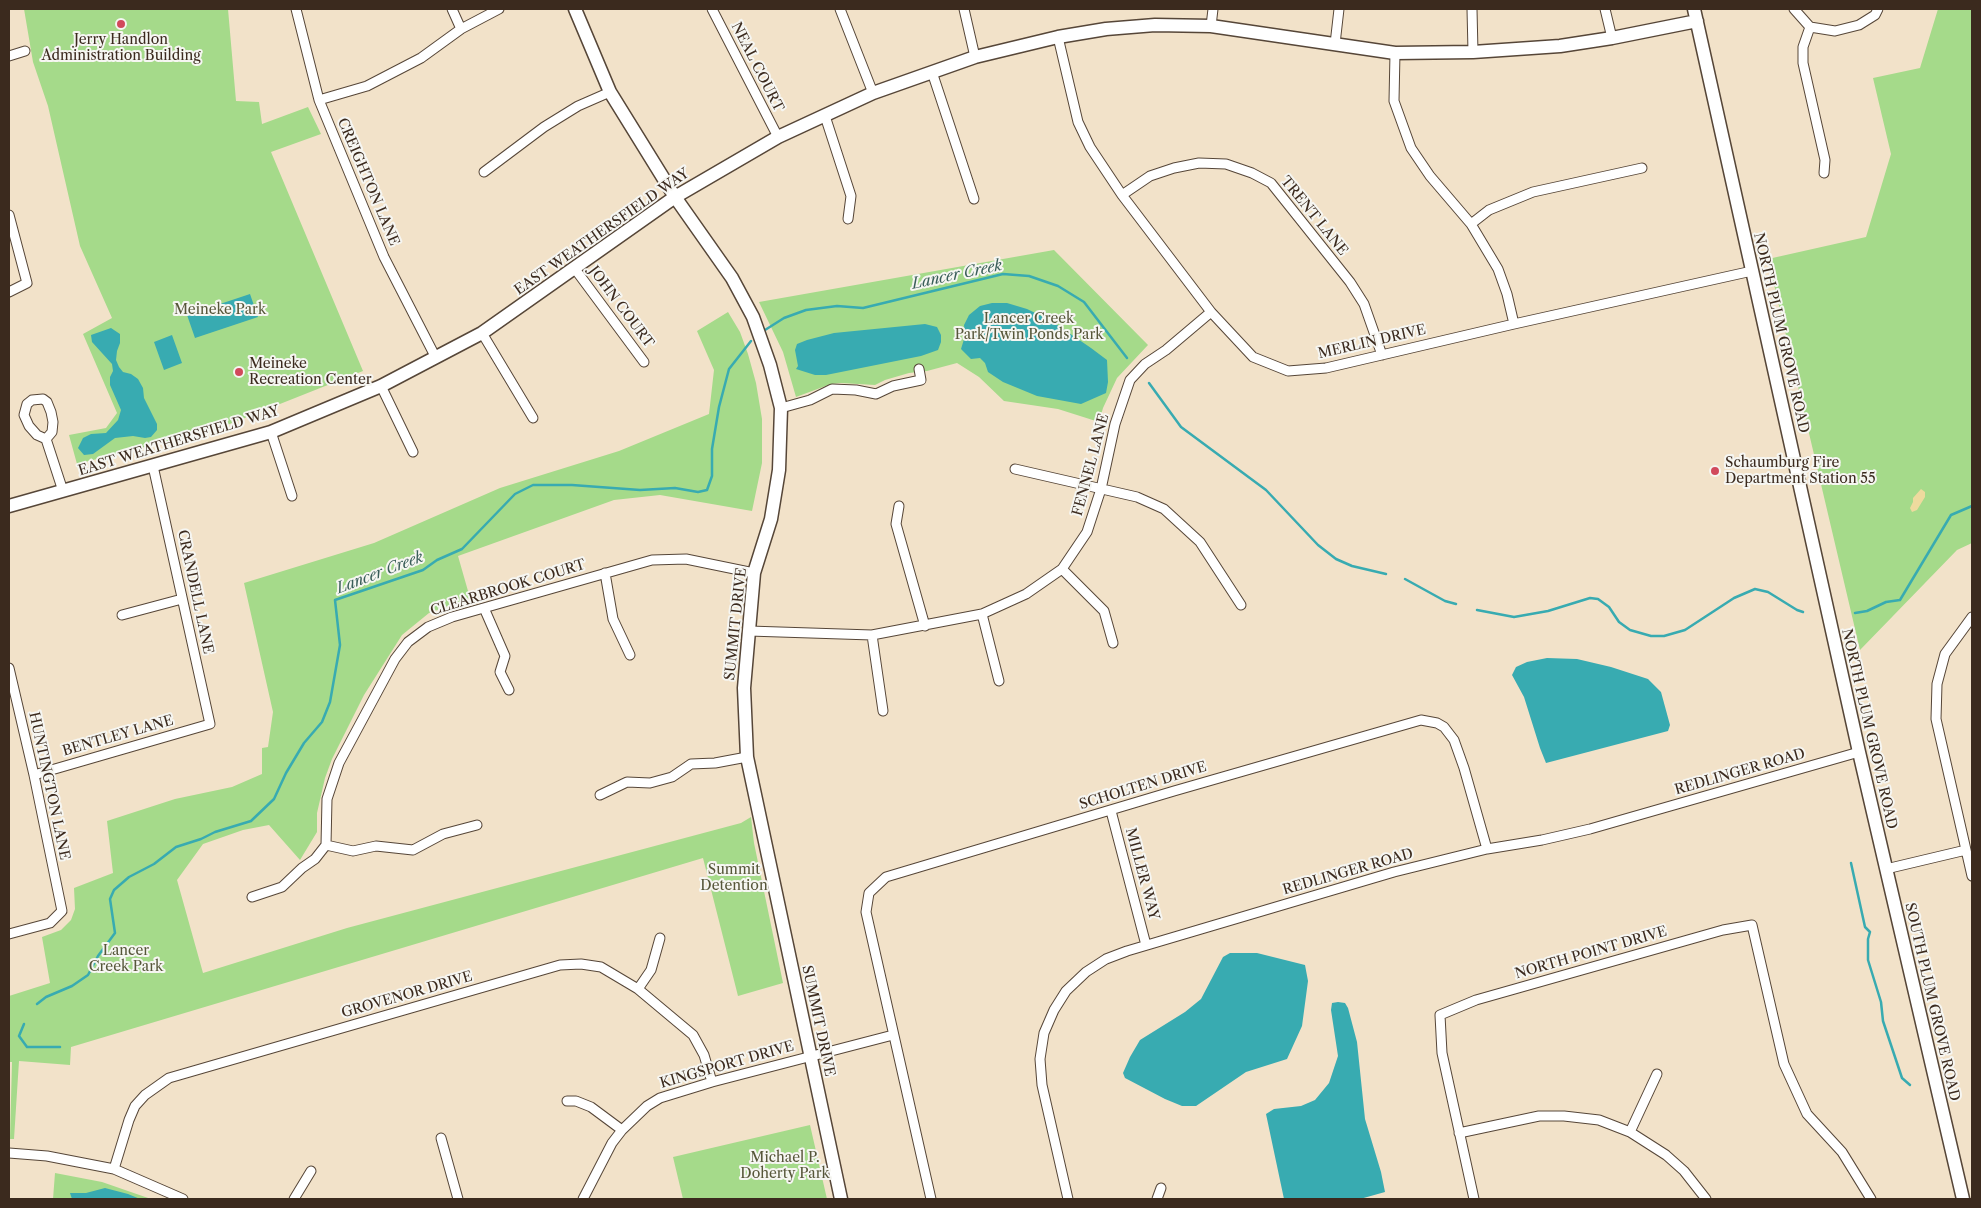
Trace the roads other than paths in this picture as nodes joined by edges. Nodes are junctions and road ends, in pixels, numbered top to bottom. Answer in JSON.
{"nodes":[{"id":1,"x":296,"y":9,"type":"edge"},
{"id":2,"x":452,"y":9,"type":"edge"},
{"id":3,"x":499,"y":9,"type":"edge"},
{"id":4,"x":575,"y":9,"type":"edge"},
{"id":5,"x":712,"y":9,"type":"edge"},
{"id":6,"x":840,"y":9,"type":"edge"},
{"id":7,"x":964,"y":9,"type":"edge"},
{"id":8,"x":1213,"y":9,"type":"edge"},
{"id":9,"x":1340,"y":9,"type":"edge"},
{"id":10,"x":1472,"y":9,"type":"edge"},
{"id":11,"x":1605,"y":9,"type":"edge"},
{"id":12,"x":1794,"y":9,"type":"edge"},
{"id":13,"x":1878,"y":9,"type":"edge"},
{"id":14,"x":1695,"y":15,"type":"edge"},
{"id":15,"x":1212,"y":26,"type":"junction"},
{"id":16,"x":1810,"y":27,"type":"junction"},
{"id":17,"x":461,"y":29,"type":"junction"},
{"id":18,"x":1058,"y":37,"type":"junction"},
{"id":19,"x":1612,"y":38,"type":"junction"},
{"id":20,"x":1335,"y":44,"type":"junction"},
{"id":21,"x":25,"y":52,"type":"dead end"},
{"id":22,"x":1473,"y":52,"type":"junction"},
{"id":23,"x":1395,"y":54,"type":"junction"},
{"id":24,"x":9,"y":56,"type":"edge"},
{"id":25,"x":975,"y":58,"type":"junction"},
{"id":26,"x":932,"y":72,"type":"junction"},
{"id":27,"x":610,"y":92,"type":"junction"},
{"id":28,"x":873,"y":93,"type":"junction"},
{"id":29,"x":319,"y":100,"type":"junction"},
{"id":30,"x":825,"y":116,"type":"junction"},
{"id":31,"x":778,"y":137,"type":"junction"},
{"id":32,"x":1642,"y":168,"type":"dead end"},
{"id":33,"x":484,"y":172,"type":"dead end"},
{"id":34,"x":1824,"y":173,"type":"dead end"},
{"id":35,"x":1122,"y":196,"type":"junction"},
{"id":36,"x":675,"y":197,"type":"junction"},
{"id":37,"x":974,"y":199,"type":"dead end"},
{"id":38,"x":9,"y":215,"type":"edge"},
{"id":39,"x":848,"y":219,"type":"dead end"},
{"id":40,"x":1471,"y":224,"type":"junction"},
{"id":41,"x":575,"y":269,"type":"junction"},
{"id":42,"x":1752,"y":271,"type":"junction"},
{"id":43,"x":9,"y":292,"type":"edge"},
{"id":44,"x":1211,"y":312,"type":"junction"},
{"id":45,"x":1514,"y":324,"type":"junction"},
{"id":46,"x":482,"y":333,"type":"junction"},
{"id":47,"x":1382,"y":355,"type":"junction"},
{"id":48,"x":436,"y":358,"type":"junction"},
{"id":49,"x":644,"y":362,"type":"dead end"},
{"id":50,"x":919,"y":369,"type":"dead end"},
{"id":51,"x":381,"y":386,"type":"junction"},
{"id":52,"x":781,"y":408,"type":"junction"},
{"id":53,"x":534,"y":418,"type":"dead end"},
{"id":54,"x":271,"y":432,"type":"junction"},
{"id":55,"x":46,"y":439,"type":"dead end"},
{"id":56,"x":413,"y":452,"type":"dead end"},
{"id":57,"x":154,"y":466,"type":"junction"},
{"id":58,"x":1016,"y":469,"type":"dead end"},
{"id":59,"x":1101,"y":489,"type":"junction"},
{"id":60,"x":63,"y":491,"type":"junction"},
{"id":61,"x":292,"y":496,"type":"dead end"},
{"id":62,"x":9,"y":506,"type":"edge"},
{"id":63,"x":899,"y":506,"type":"dead end"},
{"id":64,"x":1062,"y":569,"type":"junction"},
{"id":65,"x":605,"y":573,"type":"junction"},
{"id":66,"x":754,"y":573,"type":"junction"},
{"id":67,"x":182,"y":599,"type":"junction"},
{"id":68,"x":1241,"y":605,"type":"dead end"},
{"id":69,"x":484,"y":608,"type":"junction"},
{"id":70,"x":982,"y":614,"type":"junction"},
{"id":71,"x":122,"y":615,"type":"dead end"},
{"id":72,"x":1972,"y":617,"type":"edge"},
{"id":73,"x":925,"y":626,"type":"junction"},
{"id":74,"x":749,"y":631,"type":"junction"},
{"id":75,"x":872,"y":635,"type":"junction"},
{"id":76,"x":1113,"y":643,"type":"dead end"},
{"id":77,"x":630,"y":655,"type":"dead end"},
{"id":78,"x":9,"y":668,"type":"edge"},
{"id":79,"x":999,"y":681,"type":"dead end"},
{"id":80,"x":509,"y":690,"type":"dead end"},
{"id":81,"x":883,"y":711,"type":"dead end"},
{"id":82,"x":210,"y":724,"type":"joint"},
{"id":83,"x":1859,"y":752,"type":"junction"},
{"id":84,"x":747,"y":757,"type":"junction"},
{"id":85,"x":34,"y":775,"type":"junction"},
{"id":86,"x":600,"y":795,"type":"dead end"},
{"id":87,"x":1111,"y":811,"type":"junction"},
{"id":88,"x":477,"y":825,"type":"dead end"},
{"id":89,"x":326,"y":845,"type":"junction"},
{"id":90,"x":1487,"y":849,"type":"junction"},
{"id":91,"x":1966,"y":850,"type":"junction"},
{"id":92,"x":1886,"y":869,"type":"junction"},
{"id":93,"x":1972,"y":876,"type":"edge"},
{"id":94,"x":252,"y":897,"type":"dead end"},
{"id":95,"x":9,"y":934,"type":"edge"},
{"id":96,"x":660,"y":938,"type":"dead end"},
{"id":97,"x":1146,"y":945,"type":"junction"},
{"id":98,"x":638,"y":989,"type":"junction"},
{"id":99,"x":893,"y":1035,"type":"junction"},
{"id":100,"x":810,"y":1056,"type":"junction"},
{"id":101,"x":1657,"y":1074,"type":"dead end"},
{"id":102,"x":712,"y":1082,"type":"junction"},
{"id":103,"x":567,"y":1101,"type":"dead end"},
{"id":104,"x":622,"y":1130,"type":"junction"},
{"id":105,"x":1630,"y":1132,"type":"junction"},
{"id":106,"x":1459,"y":1133,"type":"junction"},
{"id":107,"x":441,"y":1138,"type":"dead end"},
{"id":108,"x":9,"y":1153,"type":"edge"},
{"id":109,"x":114,"y":1169,"type":"junction"},
{"id":110,"x":311,"y":1171,"type":"dead end"},
{"id":111,"x":1161,"y":1188,"type":"dead end"},
{"id":112,"x":1868,"y":1198,"type":"edge"},
{"id":113,"x":184,"y":1199,"type":"edge"},
{"id":114,"x":294,"y":1199,"type":"edge"},
{"id":115,"x":458,"y":1199,"type":"edge"},
{"id":116,"x":583,"y":1199,"type":"edge"},
{"id":117,"x":841,"y":1199,"type":"edge"},
{"id":118,"x":931,"y":1199,"type":"edge"},
{"id":119,"x":1068,"y":1199,"type":"edge"},
{"id":120,"x":1157,"y":1199,"type":"edge"},
{"id":121,"x":1474,"y":1199,"type":"edge"},
{"id":122,"x":1706,"y":1199,"type":"edge"},
{"id":123,"x":1963,"y":1199,"type":"edge"}],
"edges":[{"from":1,"to":29,"type":"street","name":"CREIGHTON LANE"},
{"from":2,"to":17,"type":"street"},
{"from":3,"to":17,"type":"street"},
{"from":4,"to":27,"type":"street","name":"SUMMIT DRIVE"},
{"from":5,"to":31,"type":"street","name":"NEAL COURT"},
{"from":6,"to":28,"type":"street"},
{"from":7,"to":25,"type":"street"},
{"from":8,"to":15,"type":"street"},
{"from":9,"to":20,"type":"street"},
{"from":10,"to":22,"type":"street"},
{"from":11,"to":19,"type":"street"},
{"from":12,"to":16,"type":"street"},
{"from":13,"to":16,"type":"street"},
{"from":14,"to":19,"type":"street","name":"EAST WEATHERSFIELD WAY"},
{"from":14,"to":42,"type":"street","name":"NORTH PLUM GROVE ROAD"},
{"from":15,"to":18,"type":"street","name":"EAST WEATHERSFIELD WAY"},
{"from":15,"to":20,"type":"street","name":"EAST WEATHERSFIELD WAY"},
{"from":16,"to":34,"type":"street"},
{"from":17,"to":29,"type":"street"},
{"from":18,"to":25,"type":"street","name":"EAST WEATHERSFIELD WAY"},
{"from":18,"to":35,"type":"street","name":"MERLIN DRIVE"},
{"from":19,"to":22,"type":"street","name":"EAST WEATHERSFIELD WAY"},
{"from":20,"to":23,"type":"street","name":"EAST WEATHERSFIELD WAY"},
{"from":21,"to":24,"type":"street"},
{"from":22,"to":23,"type":"street","name":"EAST WEATHERSFIELD WAY"},
{"from":23,"to":40,"type":"street"},
{"from":25,"to":26,"type":"street","name":"EAST WEATHERSFIELD WAY"},
{"from":26,"to":28,"type":"street","name":"EAST WEATHERSFIELD WAY"},
{"from":26,"to":37,"type":"street"},
{"from":27,"to":33,"type":"street"},
{"from":27,"to":36,"type":"street","name":"SUMMIT DRIVE"},
{"from":28,"to":30,"type":"street","name":"EAST WEATHERSFIELD WAY"},
{"from":29,"to":48,"type":"street","name":"CREIGHTON LANE"},
{"from":30,"to":31,"type":"street","name":"EAST WEATHERSFIELD WAY"},
{"from":30,"to":39,"type":"street"},
{"from":31,"to":36,"type":"street","name":"EAST WEATHERSFIELD WAY"},
{"from":32,"to":40,"type":"street"},
{"from":35,"to":44,"type":"street","name":"MERLIN DRIVE"},
{"from":35,"to":47,"type":"street","name":"TRENT LANE"},
{"from":36,"to":41,"type":"street","name":"EAST WEATHERSFIELD WAY"},
{"from":36,"to":52,"type":"street","name":"SUMMIT DRIVE"},
{"from":38,"to":43,"type":"street"},
{"from":40,"to":45,"type":"street"},
{"from":41,"to":46,"type":"street","name":"EAST WEATHERSFIELD WAY"},
{"from":41,"to":49,"type":"street","name":"JOHN COURT"},
{"from":42,"to":45,"type":"street","name":"MERLIN DRIVE"},
{"from":42,"to":83,"type":"street","name":"NORTH PLUM GROVE ROAD"},
{"from":44,"to":47,"type":"street","name":"MERLIN DRIVE"},
{"from":44,"to":59,"type":"street","name":"FENNEL LANE"},
{"from":45,"to":47,"type":"street","name":"MERLIN DRIVE"},
{"from":46,"to":48,"type":"street","name":"EAST WEATHERSFIELD WAY"},
{"from":46,"to":53,"type":"street"},
{"from":48,"to":51,"type":"street","name":"EAST WEATHERSFIELD WAY"},
{"from":50,"to":52,"type":"street"},
{"from":51,"to":54,"type":"street","name":"EAST WEATHERSFIELD WAY"},
{"from":51,"to":56,"type":"street"},
{"from":52,"to":66,"type":"street","name":"SUMMIT DRIVE"},
{"from":54,"to":57,"type":"street","name":"EAST WEATHERSFIELD WAY"},
{"from":54,"to":61,"type":"street"},
{"from":55,"to":60,"type":"street"},
{"from":57,"to":60,"type":"street","name":"EAST WEATHERSFIELD WAY"},
{"from":57,"to":67,"type":"street","name":"CRANDELL LANE"},
{"from":58,"to":59,"type":"street"},
{"from":59,"to":64,"type":"street","name":"FENNEL LANE"},
{"from":59,"to":68,"type":"street"},
{"from":60,"to":62,"type":"street","name":"EAST WEATHERSFIELD WAY"},
{"from":63,"to":73,"type":"street"},
{"from":64,"to":70,"type":"street","name":"FENNEL LANE"},
{"from":64,"to":76,"type":"street"},
{"from":65,"to":66,"type":"street","name":"CLEARBROOK COURT"},
{"from":65,"to":69,"type":"street","name":"CLEARBROOK COURT"},
{"from":65,"to":77,"type":"street"},
{"from":66,"to":74,"type":"street","name":"SUMMIT DRIVE"},
{"from":67,"to":71,"type":"street"},
{"from":67,"to":82,"type":"street","name":"CRANDELL LANE"},
{"from":69,"to":80,"type":"street"},
{"from":69,"to":89,"type":"street","name":"CLEARBROOK COURT"},
{"from":70,"to":73,"type":"street","name":"FENNEL LANE"},
{"from":70,"to":79,"type":"street"},
{"from":72,"to":91,"type":"street"},
{"from":73,"to":75,"type":"street","name":"FENNEL LANE"},
{"from":74,"to":75,"type":"street","name":"FENNEL LANE"},
{"from":74,"to":84,"type":"street","name":"SUMMIT DRIVE"},
{"from":75,"to":81,"type":"street"},
{"from":78,"to":85,"type":"street","name":"HUNTINGTON LANE"},
{"from":82,"to":85,"type":"street","name":"BENTLEY LANE"},
{"from":83,"to":90,"type":"street","name":"REDLINGER ROAD"},
{"from":83,"to":92,"type":"street","name":"NORTH PLUM GROVE ROAD"},
{"from":84,"to":86,"type":"street"},
{"from":84,"to":100,"type":"street","name":"SUMMIT DRIVE"},
{"from":85,"to":95,"type":"street","name":"HUNTINGTON LANE"},
{"from":87,"to":90,"type":"street","name":"SCHOLTEN DRIVE"},
{"from":87,"to":97,"type":"street","name":"MILLER WAY"},
{"from":87,"to":99,"type":"street","name":"SCHOLTEN DRIVE"},
{"from":88,"to":89,"type":"street"},
{"from":89,"to":94,"type":"street"},
{"from":90,"to":97,"type":"street","name":"REDLINGER ROAD"},
{"from":91,"to":92,"type":"street"},
{"from":91,"to":93,"type":"street"},
{"from":92,"to":123,"type":"street","name":"SOUTH PLUM GROVE ROAD"},
{"from":96,"to":98,"type":"street"},
{"from":97,"to":119,"type":"street","name":"REDLINGER ROAD"},
{"from":98,"to":102,"type":"street","name":"GROVENOR DRIVE"},
{"from":98,"to":109,"type":"street","name":"GROVENOR DRIVE"},
{"from":99,"to":100,"type":"street","name":"KINGSPORT DRIVE"},
{"from":99,"to":118,"type":"street","name":"SCHOLTEN DRIVE"},
{"from":100,"to":102,"type":"street","name":"KINGSPORT DRIVE"},
{"from":100,"to":117,"type":"street","name":"SUMMIT DRIVE"},
{"from":101,"to":105,"type":"street"},
{"from":102,"to":104,"type":"street","name":"KINGSPORT DRIVE"},
{"from":103,"to":104,"type":"street"},
{"from":104,"to":116,"type":"street","name":"KINGSPORT DRIVE"},
{"from":105,"to":106,"type":"street"},
{"from":105,"to":122,"type":"street"},
{"from":106,"to":112,"type":"street","name":"NORTH POINT DRIVE"},
{"from":106,"to":121,"type":"street"},
{"from":107,"to":115,"type":"street"},
{"from":108,"to":109,"type":"street"},
{"from":109,"to":113,"type":"street"},
{"from":110,"to":114,"type":"street"},
{"from":111,"to":120,"type":"street"}]}
